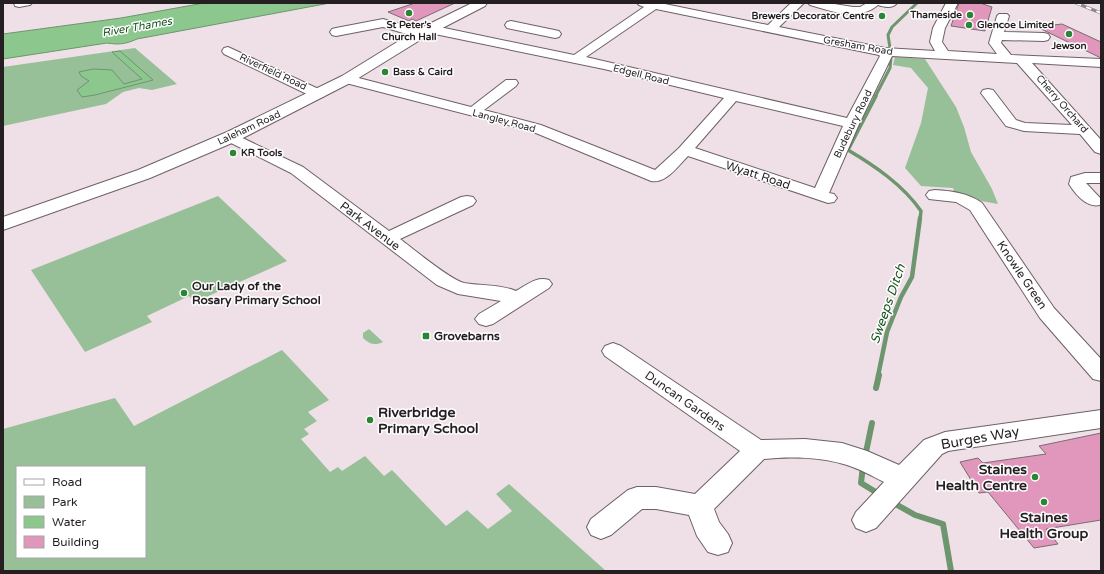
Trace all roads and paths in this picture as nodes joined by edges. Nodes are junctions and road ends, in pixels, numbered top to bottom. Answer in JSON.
{"nodes":[{"id":1,"x":481,"y":3,"type":"edge"},
{"id":2,"x":798,"y":3,"type":"edge"},
{"id":3,"x":814,"y":3,"type":"edge"},
{"id":4,"x":874,"y":3,"type":"edge"},
{"id":5,"x":882,"y":3,"type":"edge"},
{"id":6,"x":892,"y":3,"type":"edge"},
{"id":7,"x":952,"y":3,"type":"edge"},
{"id":8,"x":652,"y":4,"type":"edge"},
{"id":9,"x":1003,"y":16,"type":"dead end"},
{"id":10,"x":511,"y":25,"type":"dead end"},
{"id":11,"x":524,"y":27,"type":"junction"},
{"id":12,"x":770,"y":29,"type":"junction"},
{"id":13,"x":425,"y":31,"type":"junction"},
{"id":14,"x":336,"y":32,"type":"dead end"},
{"id":15,"x":555,"y":34,"type":"dead end"},
{"id":16,"x":998,"y":36,"type":"junction"},
{"id":17,"x":1044,"y":37,"type":"dead end"},
{"id":18,"x":498,"y":44,"type":"junction"},
{"id":19,"x":228,"y":51,"type":"dead end"},
{"id":20,"x":885,"y":52,"type":"junction"},
{"id":21,"x":944,"y":56,"type":"junction"},
{"id":22,"x":1015,"y":59,"type":"junction"},
{"id":23,"x":575,"y":60,"type":"junction"},
{"id":24,"x":1101,"y":63,"type":"edge"},
{"id":25,"x":347,"y":79,"type":"junction"},
{"id":26,"x":511,"y":84,"type":"dead end"},
{"id":27,"x":988,"y":93,"type":"dead end"},
{"id":28,"x":318,"y":94,"type":"junction"},
{"id":29,"x":732,"y":96,"type":"junction"},
{"id":30,"x":473,"y":112,"type":"junction"},
{"id":31,"x":852,"y":124,"type":"junction"},
{"id":32,"x":1085,"y":130,"type":"junction"},
{"id":33,"x":230,"y":137,"type":"junction"},
{"id":34,"x":1101,"y":149,"type":"edge"},
{"id":35,"x":687,"y":151,"type":"junction"},
{"id":36,"x":1101,"y":178,"type":"edge"},
{"id":37,"x":935,"y":195,"type":"dead end"},
{"id":38,"x":824,"y":196,"type":"joint"},
{"id":39,"x":467,"y":201,"type":"dead end"},
{"id":40,"x":1094,"y":201,"type":"dead end"},
{"id":41,"x":3,"y":224,"type":"edge"},
{"id":42,"x":388,"y":238,"type":"junction"},
{"id":43,"x":542,"y":284,"type":"dead end"},
{"id":44,"x":515,"y":300,"type":"junction"},
{"id":45,"x":486,"y":319,"type":"dead end"},
{"id":46,"x":614,"y":351,"type":"dead end"},
{"id":47,"x":1101,"y":373,"type":"edge"},
{"id":48,"x":1101,"y":419,"type":"edge"},
{"id":49,"x":757,"y":450,"type":"junction"},
{"id":50,"x":700,"y":506,"type":"junction"},
{"id":51,"x":601,"y":527,"type":"dead end"},
{"id":52,"x":718,"y":543,"type":"dead end"}],
"edges":[{"from":1,"to":13,"type":"main road","name":"Laleham Road"},
{"from":2,"to":12,"type":"street"},
{"from":3,"to":4,"type":"street"},
{"from":5,"to":6,"type":"street"},
{"from":7,"to":21,"type":"street"},
{"from":8,"to":12,"type":"street","name":"Gresham Road"},
{"from":8,"to":23,"type":"street"},
{"from":9,"to":16,"type":"street"},
{"from":10,"to":11,"type":"street"},
{"from":11,"to":15,"type":"street"},
{"from":11,"to":18,"type":"street"},
{"from":12,"to":20,"type":"street","name":"Gresham Road"},
{"from":13,"to":14,"type":"street","name":"Edgell Road"},
{"from":13,"to":18,"type":"street","name":"Edgell Road"},
{"from":13,"to":25,"type":"main road","name":"Laleham Road"},
{"from":16,"to":17,"type":"street"},
{"from":16,"to":22,"type":"street","name":"Cherry Orchard"},
{"from":18,"to":23,"type":"street","name":"Edgell Road"},
{"from":19,"to":28,"type":"street","name":"Riverfield Road"},
{"from":20,"to":21,"type":"street","name":"Gresham Road"},
{"from":20,"to":31,"type":"street","name":"Budebury Road"},
{"from":21,"to":22,"type":"street","name":"Gresham Road"},
{"from":22,"to":24,"type":"street","name":"Gresham Road"},
{"from":22,"to":32,"type":"street","name":"Cherry Orchard"},
{"from":23,"to":29,"type":"street","name":"Edgell Road"},
{"from":25,"to":28,"type":"main road","name":"Laleham Road"},
{"from":25,"to":30,"type":"street","name":"Langley Road"},
{"from":26,"to":30,"type":"street"},
{"from":27,"to":32,"type":"street"},
{"from":28,"to":33,"type":"main road","name":"Laleham Road"},
{"from":29,"to":31,"type":"street","name":"Edgell Road"},
{"from":29,"to":35,"type":"street"},
{"from":30,"to":35,"type":"street","name":"Langley Road"},
{"from":31,"to":38,"type":"street","name":"Budebury Road"},
{"from":32,"to":34,"type":"street","name":"Cherry Orchard"},
{"from":33,"to":41,"type":"main road","name":"Laleham Road"},
{"from":33,"to":42,"type":"street","name":"Park Avenue"},
{"from":35,"to":38,"type":"street","name":"Wyatt Road"},
{"from":36,"to":40,"type":"street"},
{"from":37,"to":47,"type":"street","name":"Knowle Green"},
{"from":39,"to":42,"type":"street"},
{"from":42,"to":44,"type":"street","name":"Park Avenue"},
{"from":43,"to":44,"type":"street"},
{"from":44,"to":45,"type":"street"},
{"from":46,"to":49,"type":"street","name":"Duncan Gardens"},
{"from":48,"to":49,"type":"street","name":"Burges Way"},
{"from":49,"to":50,"type":"street"},
{"from":50,"to":51,"type":"street"},
{"from":50,"to":52,"type":"street"}]}
